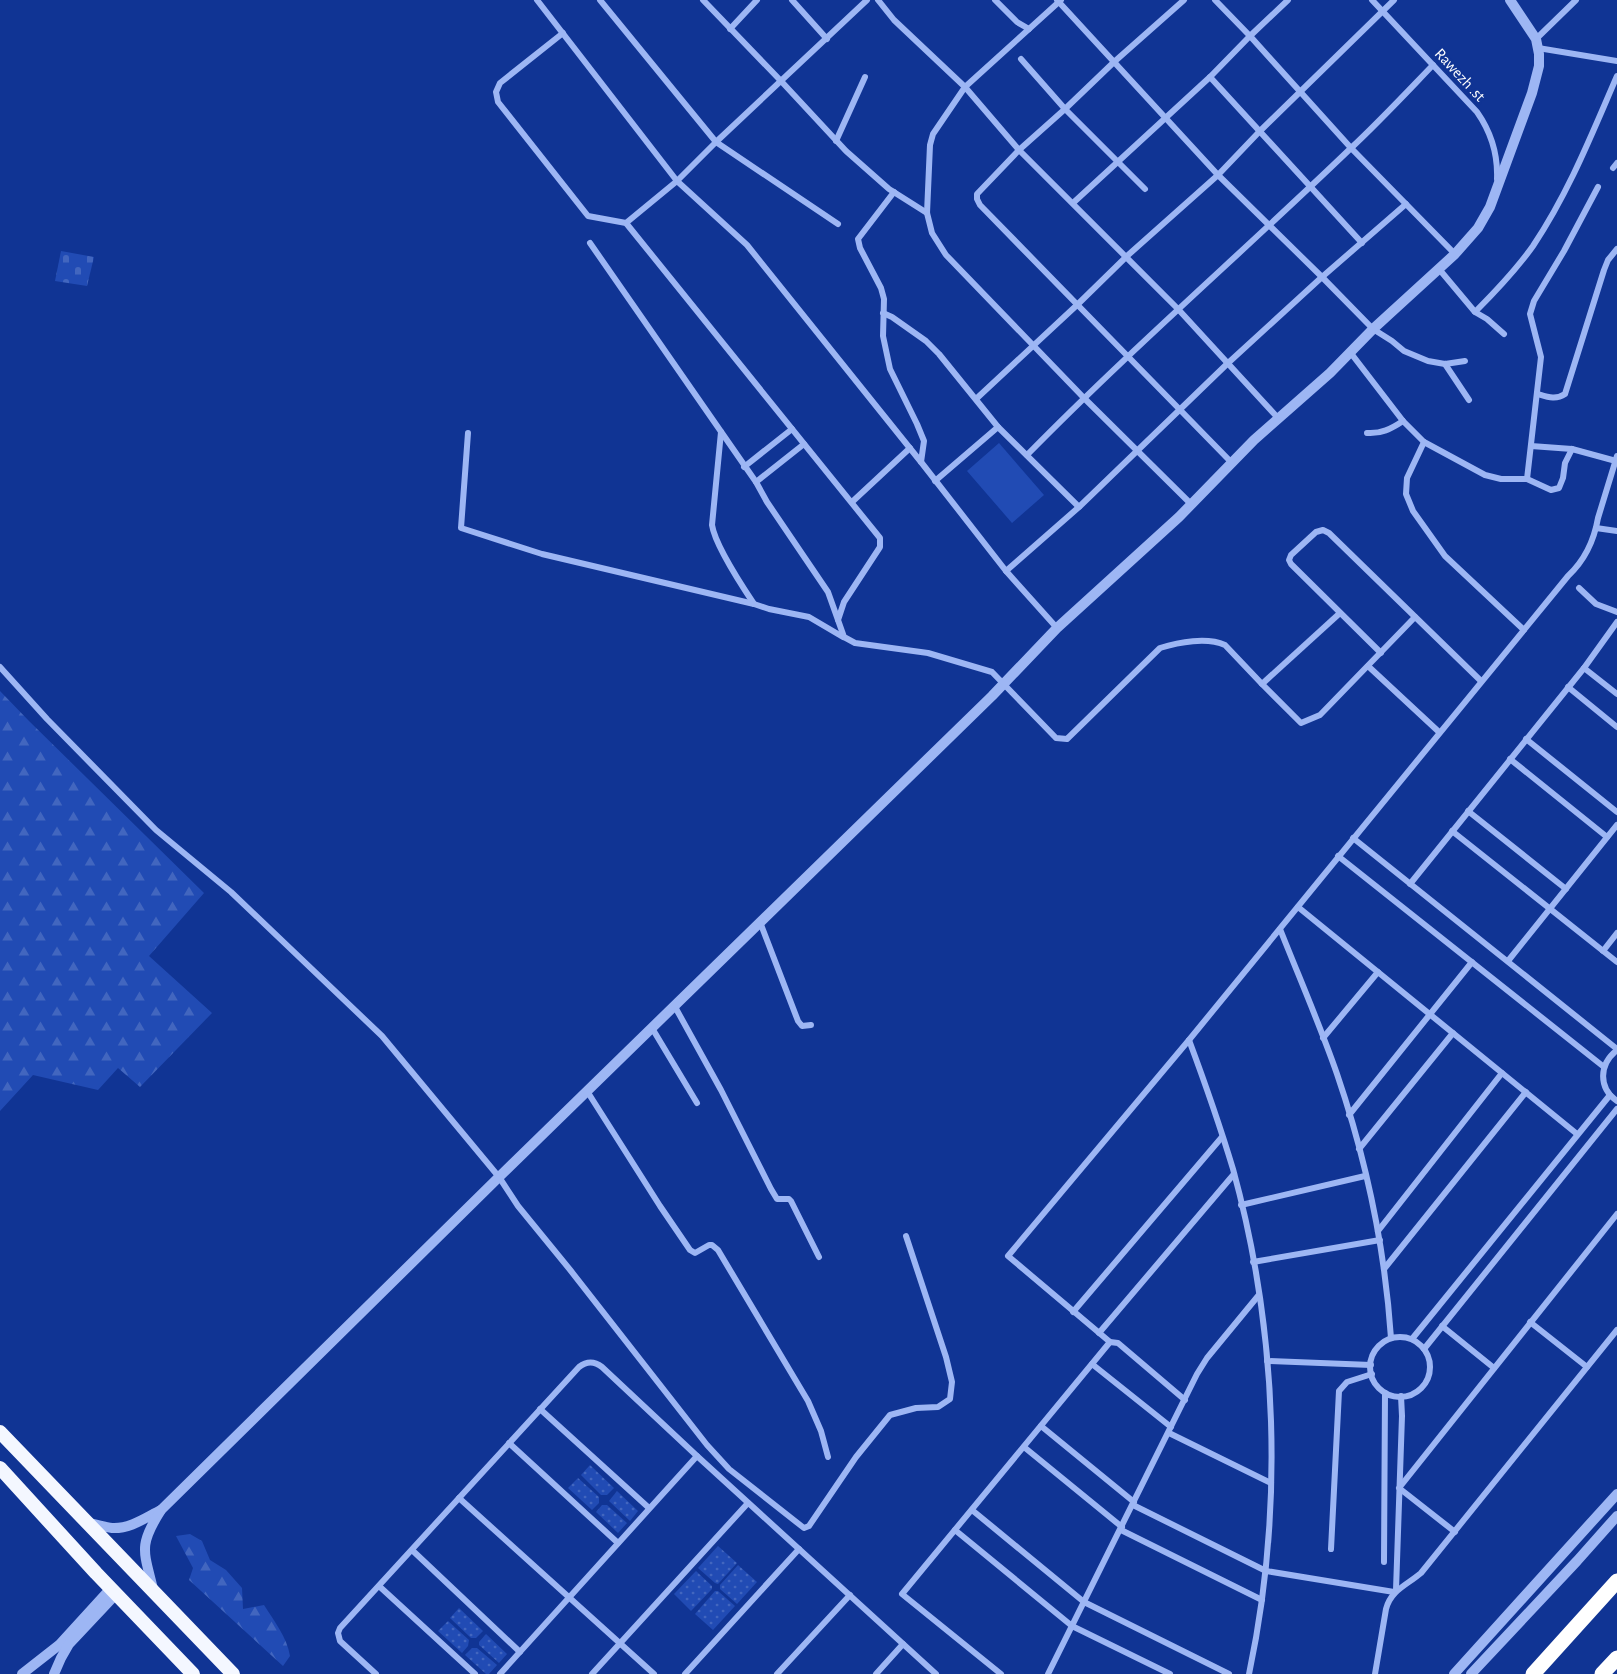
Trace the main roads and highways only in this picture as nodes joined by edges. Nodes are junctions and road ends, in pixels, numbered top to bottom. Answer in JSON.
{"nodes":[{"id":1,"x":0,"y":1432,"type":"edge"},
{"id":2,"x":0,"y":1468,"type":"edge"},
{"id":3,"x":1617,"y":1581,"type":"edge"},
{"id":4,"x":1617,"y":1658,"type":"edge"},
{"id":5,"x":193,"y":1674,"type":"edge"},
{"id":6,"x":233,"y":1674,"type":"edge"},
{"id":7,"x":1533,"y":1674,"type":"edge"},
{"id":8,"x":1602,"y":1674,"type":"edge"}],
"edges":[{"from":1,"to":6,"type":"highway"},
{"from":2,"to":5,"type":"highway"},
{"from":3,"to":7,"type":"highway"},
{"from":4,"to":8,"type":"highway"}]}
